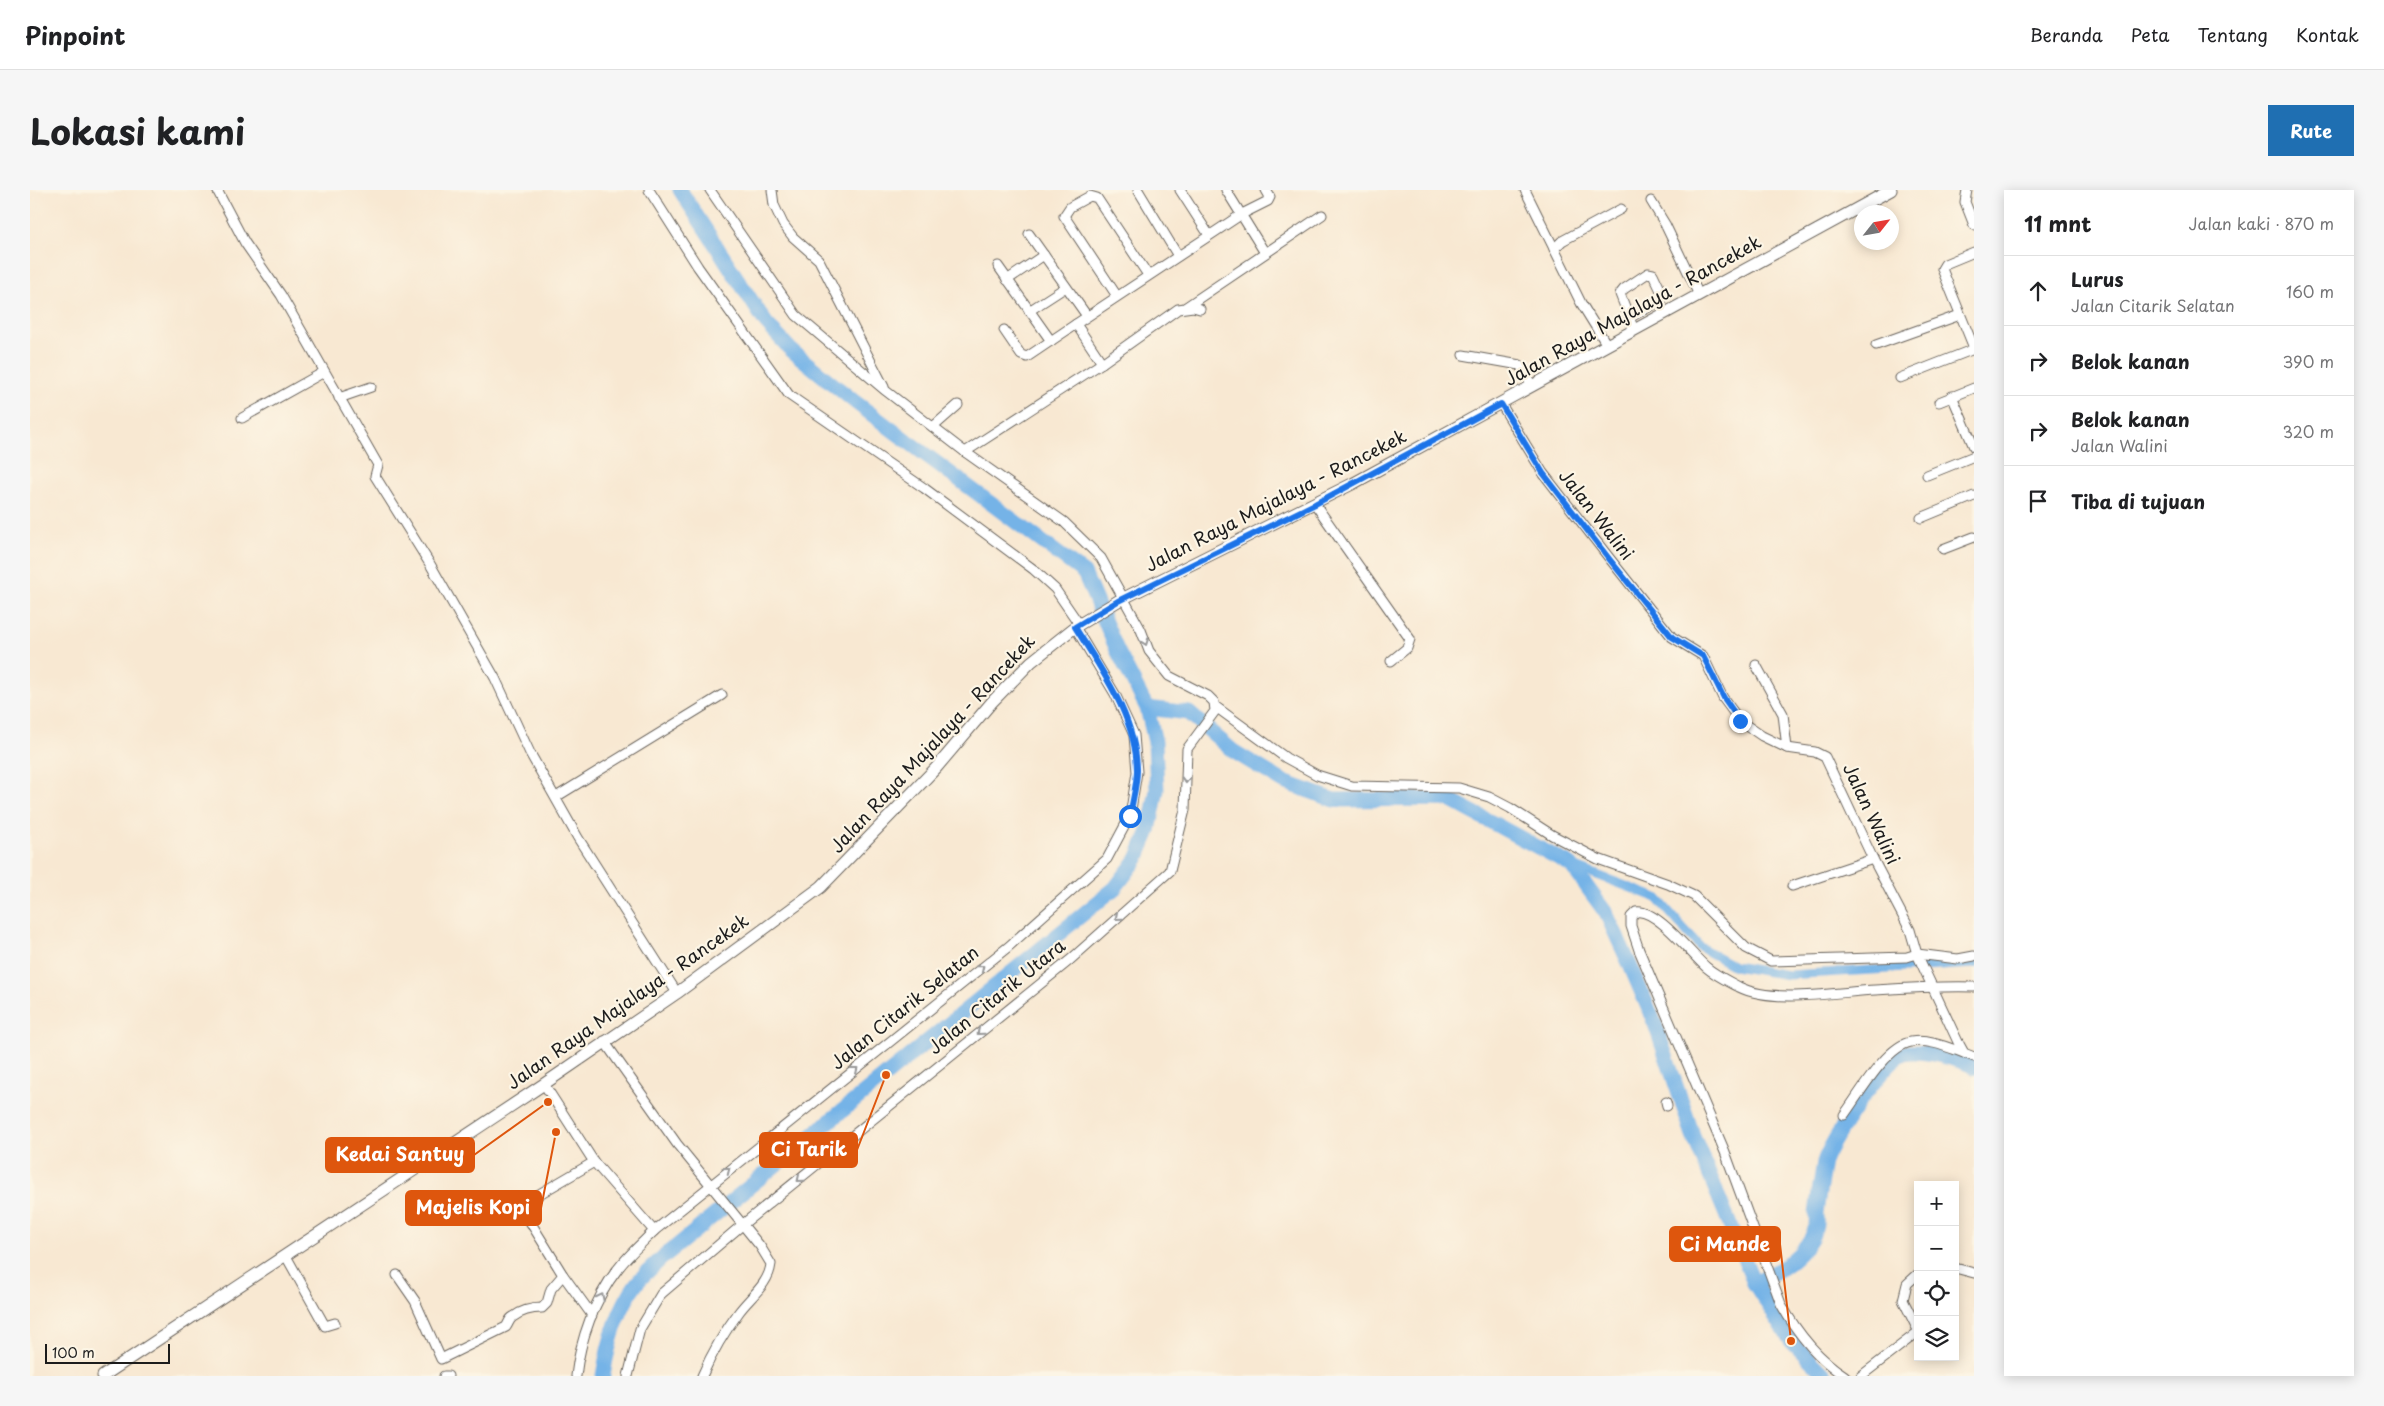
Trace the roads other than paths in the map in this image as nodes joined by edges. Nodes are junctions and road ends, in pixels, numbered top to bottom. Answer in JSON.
{"nodes":[{"id":1,"x":649,"y":190,"type":"edge"},
{"id":2,"x":710,"y":190,"type":"edge"},
{"id":3,"x":772,"y":190,"type":"edge"},
{"id":4,"x":1138,"y":190,"type":"edge"},
{"id":5,"x":1180,"y":190,"type":"edge"},
{"id":6,"x":1226,"y":190,"type":"edge"},
{"id":7,"x":1266,"y":190,"type":"edge"},
{"id":8,"x":1525,"y":190,"type":"edge"},
{"id":9,"x":1891,"y":190,"type":"edge"},
{"id":10,"x":1967,"y":190,"type":"edge"},
{"id":11,"x":218,"y":192,"type":"edge"},
{"id":12,"x":1970,"y":200,"type":"edge"},
{"id":13,"x":1651,"y":201,"type":"dead end"},
{"id":14,"x":1621,"y":210,"type":"dead end"},
{"id":15,"x":1242,"y":214,"type":"junction"},
{"id":16,"x":1322,"y":215,"type":"dead end"},
{"id":17,"x":1974,"y":223,"type":"edge"},
{"id":18,"x":1029,"y":234,"type":"dead end"},
{"id":19,"x":1209,"y":235,"type":"junction"},
{"id":20,"x":1554,"y":249,"type":"junction"},
{"id":21,"x":1974,"y":252,"type":"edge"},
{"id":22,"x":1265,"y":253,"type":"junction"},
{"id":23,"x":1044,"y":255,"type":"junction"},
{"id":24,"x":1178,"y":256,"type":"junction"},
{"id":25,"x":998,"y":266,"type":"dead end"},
{"id":26,"x":1148,"y":275,"type":"junction"},
{"id":27,"x":1008,"y":280,"type":"junction"},
{"id":28,"x":1066,"y":287,"type":"junction"},
{"id":29,"x":1699,"y":295,"type":"junction"},
{"id":30,"x":1117,"y":296,"type":"junction"},
{"id":31,"x":1186,"y":307,"type":"junction"},
{"id":32,"x":1200,"y":309,"type":"dead end"},
{"id":33,"x":1029,"y":311,"type":"junction"},
{"id":34,"x":1087,"y":316,"type":"junction"},
{"id":35,"x":1960,"y":316,"type":"junction"},
{"id":36,"x":1629,"y":318,"type":"junction"},
{"id":37,"x":1076,"y":324,"type":"junction"},
{"id":38,"x":1004,"y":330,"type":"dead end"},
{"id":39,"x":1634,"y":330,"type":"junction"},
{"id":40,"x":1051,"y":341,"type":"junction"},
{"id":41,"x":1607,"y":345,"type":"junction"},
{"id":42,"x":1876,"y":345,"type":"dead end"},
{"id":43,"x":1974,"y":349,"type":"edge"},
{"id":44,"x":1463,"y":355,"type":"dead end"},
{"id":45,"x":1102,"y":363,"type":"junction"},
{"id":46,"x":324,"y":372,"type":"junction"},
{"id":47,"x":1900,"y":378,"type":"dead end"},
{"id":48,"x":1532,"y":386,"type":"junction"},
{"id":49,"x":371,"y":387,"type":"dead end"},
{"id":50,"x":1974,"y":388,"type":"edge"},
{"id":51,"x":886,"y":391,"type":"junction"},
{"id":52,"x":1952,"y":396,"type":"junction"},
{"id":53,"x":340,"y":398,"type":"junction"},
{"id":54,"x":1939,"y":402,"type":"dead end"},
{"id":55,"x":1501,"y":404,"type":"junction"},
{"id":56,"x":958,"y":405,"type":"dead end"},
{"id":57,"x":242,"y":418,"type":"dead end"},
{"id":58,"x":933,"y":427,"type":"junction"},
{"id":59,"x":1974,"y":447,"type":"edge"},
{"id":60,"x":965,"y":452,"type":"junction"},
{"id":61,"x":1974,"y":456,"type":"edge"},
{"id":62,"x":1926,"y":475,"type":"dead end"},
{"id":63,"x":1974,"y":496,"type":"edge"},
{"id":64,"x":1315,"y":504,"type":"junction"},
{"id":65,"x":1921,"y":518,"type":"dead end"},
{"id":66,"x":1974,"y":537,"type":"edge"},
{"id":67,"x":1943,"y":549,"type":"dead end"},
{"id":68,"x":1121,"y":599,"type":"junction"},
{"id":69,"x":1077,"y":626,"type":"junction"},
{"id":70,"x":1391,"y":661,"type":"dead end"},
{"id":71,"x":1756,"y":665,"type":"dead end"},
{"id":72,"x":722,"y":695,"type":"dead end"},
{"id":73,"x":1215,"y":709,"type":"junction"},
{"id":74,"x":1788,"y":748,"type":"junction"},
{"id":75,"x":556,"y":797,"type":"junction"},
{"id":76,"x":1873,"y":859,"type":"junction"},
{"id":77,"x":1792,"y":886,"type":"dead end"},
{"id":78,"x":1918,"y":956,"type":"junction"},
{"id":79,"x":1974,"y":956,"type":"edge"},
{"id":80,"x":1932,"y":984,"type":"junction"},
{"id":81,"x":1974,"y":987,"type":"edge"},
{"id":82,"x":676,"y":994,"type":"junction"},
{"id":83,"x":604,"y":1042,"type":"junction"},
{"id":84,"x":1964,"y":1053,"type":"junction"},
{"id":85,"x":1974,"y":1057,"type":"edge"},
{"id":86,"x":544,"y":1084,"type":"junction"},
{"id":87,"x":1844,"y":1115,"type":"dead end"},
{"id":88,"x":594,"y":1162,"type":"junction"},
{"id":89,"x":711,"y":1187,"type":"junction"},
{"id":90,"x":742,"y":1224,"type":"junction"},
{"id":91,"x":654,"y":1231,"type":"junction"},
{"id":92,"x":286,"y":1256,"type":"junction"},
{"id":93,"x":1959,"y":1269,"type":"edge"},
{"id":94,"x":1974,"y":1273,"type":"edge"},
{"id":95,"x":397,"y":1275,"type":"dead end"},
{"id":96,"x":562,"y":1275,"type":"junction"},
{"id":97,"x":1914,"y":1278,"type":"edge"},
{"id":98,"x":592,"y":1315,"type":"junction"},
{"id":99,"x":335,"y":1323,"type":"dead end"},
{"id":100,"x":1914,"y":1323,"type":"edge"},
{"id":101,"x":1914,"y":1334,"type":"edge"},
{"id":102,"x":103,"y":1376,"type":"edge"},
{"id":103,"x":444,"y":1376,"type":"edge"},
{"id":104,"x":448,"y":1376,"type":"edge"},
{"id":105,"x":576,"y":1376,"type":"edge"},
{"id":106,"x":628,"y":1376,"type":"edge"},
{"id":107,"x":702,"y":1376,"type":"edge"},
{"id":108,"x":1845,"y":1376,"type":"edge"},
{"id":109,"x":1861,"y":1376,"type":"edge"}],
"edges":[{"from":1,"to":69,"type":"street","name":"Jalan Citarik Selatan"},
{"from":2,"to":51,"type":"street"},
{"from":3,"to":51,"type":"street"},
{"from":4,"to":24,"type":"street"},
{"from":5,"to":19,"type":"street"},
{"from":6,"to":15,"type":"street"},
{"from":7,"to":15,"type":"street"},
{"from":8,"to":20,"type":"street"},
{"from":9,"to":29,"type":"main road","name":"Jalan Raya Majalaya - Rancekek"},
{"from":10,"to":12,"type":"street"},
{"from":11,"to":46,"type":"street"},
{"from":12,"to":17,"type":"street"},
{"from":13,"to":29,"type":"street"},
{"from":14,"to":20,"type":"street"},
{"from":15,"to":19,"type":"street"},
{"from":15,"to":22,"type":"street"},
{"from":16,"to":22,"type":"street"},
{"from":18,"to":23,"type":"street"},
{"from":19,"to":24,"type":"street"},
{"from":20,"to":41,"type":"street"},
{"from":21,"to":35,"type":"street"},
{"from":22,"to":31,"type":"street"},
{"from":23,"to":27,"type":"street"},
{"from":23,"to":28,"type":"street"},
{"from":24,"to":26,"type":"street"},
{"from":25,"to":27,"type":"street"},
{"from":26,"to":30,"type":"street"},
{"from":26,"to":30,"type":"street"},
{"from":27,"to":33,"type":"street"},
{"from":28,"to":33,"type":"street"},
{"from":28,"to":34,"type":"street"},
{"from":29,"to":39,"type":"main road","name":"Jalan Raya Majalaya - Rancekek"},
{"from":30,"to":34,"type":"street"},
{"from":31,"to":32,"type":"street"},
{"from":31,"to":45,"type":"street"},
{"from":33,"to":40,"type":"street"},
{"from":34,"to":37,"type":"street"},
{"from":35,"to":42,"type":"street"},
{"from":35,"to":43,"type":"street"},
{"from":36,"to":36,"type":"street"},
{"from":36,"to":39,"type":"street"},
{"from":37,"to":40,"type":"street"},
{"from":37,"to":45,"type":"street"},
{"from":38,"to":40,"type":"street"},
{"from":39,"to":41,"type":"main road","name":"Jalan Raya Majalaya - Rancekek"},
{"from":41,"to":48,"type":"main road","name":"Jalan Raya Majalaya - Rancekek"},
{"from":43,"to":47,"type":"street"},
{"from":44,"to":48,"type":"street"},
{"from":45,"to":60,"type":"street"},
{"from":46,"to":53,"type":"street"},
{"from":46,"to":57,"type":"street"},
{"from":48,"to":55,"type":"main road","name":"Jalan Raya Majalaya - Rancekek"},
{"from":49,"to":53,"type":"street"},
{"from":50,"to":52,"type":"street"},
{"from":51,"to":58,"type":"street"},
{"from":52,"to":54,"type":"street"},
{"from":52,"to":59,"type":"street"},
{"from":53,"to":75,"type":"street"},
{"from":55,"to":64,"type":"main road","name":"Jalan Raya Majalaya - Rancekek"},
{"from":55,"to":74,"type":"street","name":"Jalan Walini"},
{"from":56,"to":58,"type":"street"},
{"from":58,"to":60,"type":"street"},
{"from":60,"to":68,"type":"street"},
{"from":61,"to":62,"type":"street"},
{"from":63,"to":65,"type":"street"},
{"from":64,"to":68,"type":"main road","name":"Jalan Raya Majalaya - Rancekek"},
{"from":64,"to":70,"type":"street"},
{"from":66,"to":67,"type":"street"},
{"from":68,"to":69,"type":"main road","name":"Jalan Raya Majalaya - Rancekek"},
{"from":68,"to":73,"type":"street","one_way":true},
{"from":69,"to":82,"type":"main road","name":"Jalan Raya Majalaya - Rancekek"},
{"from":89,"to":69,"type":"street","name":"Jalan Citarik Selatan","one_way":true},
{"from":71,"to":74,"type":"street"},
{"from":72,"to":75,"type":"street"},
{"from":73,"to":78,"type":"street"},
{"from":73,"to":90,"type":"street","name":"Jalan Citarik Utara","one_way":true},
{"from":74,"to":76,"type":"street","name":"Jalan Walini"},
{"from":75,"to":82,"type":"street"},
{"from":76,"to":77,"type":"street"},
{"from":76,"to":78,"type":"street","name":"Jalan Walini"},
{"from":78,"to":79,"type":"street"},
{"from":78,"to":80,"type":"street","name":"Jalan Walini"},
{"from":80,"to":81,"type":"street"},
{"from":80,"to":84,"type":"street","name":"Jalan Walini"},
{"from":80,"to":108,"type":"street"},
{"from":82,"to":83,"type":"main road","name":"Jalan Raya Majalaya - Rancekek"},
{"from":83,"to":86,"type":"main road","name":"Jalan Raya Majalaya - Rancekek"},
{"from":83,"to":89,"type":"street"},
{"from":84,"to":85,"type":"street"},
{"from":84,"to":87,"type":"street"},
{"from":86,"to":88,"type":"street"},
{"from":86,"to":92,"type":"main road","name":"Jalan Raya Majalaya - Rancekek"},
{"from":88,"to":91,"type":"street"},
{"from":88,"to":96,"type":"street"},
{"from":89,"to":90,"type":"street"},
{"from":89,"to":91,"type":"street","name":"Jalan Citarik Selatan"},
{"from":90,"to":106,"type":"street","name":"Jalan Citarik Utara"},
{"from":90,"to":107,"type":"street"},
{"from":98,"to":91,"type":"street","name":"Jalan Citarik Selatan","one_way":true},
{"from":92,"to":99,"type":"street"},
{"from":92,"to":102,"type":"main road","name":"Jalan Raya Majalaya - Rancekek"},
{"from":93,"to":94,"type":"street"},
{"from":95,"to":96,"type":"street"},
{"from":96,"to":98,"type":"street"},
{"from":97,"to":100,"type":"street"},
{"from":98,"to":105,"type":"street","name":"Jalan Citarik Selatan"},
{"from":101,"to":109,"type":"street"},
{"from":103,"to":104,"type":"street"}]}
